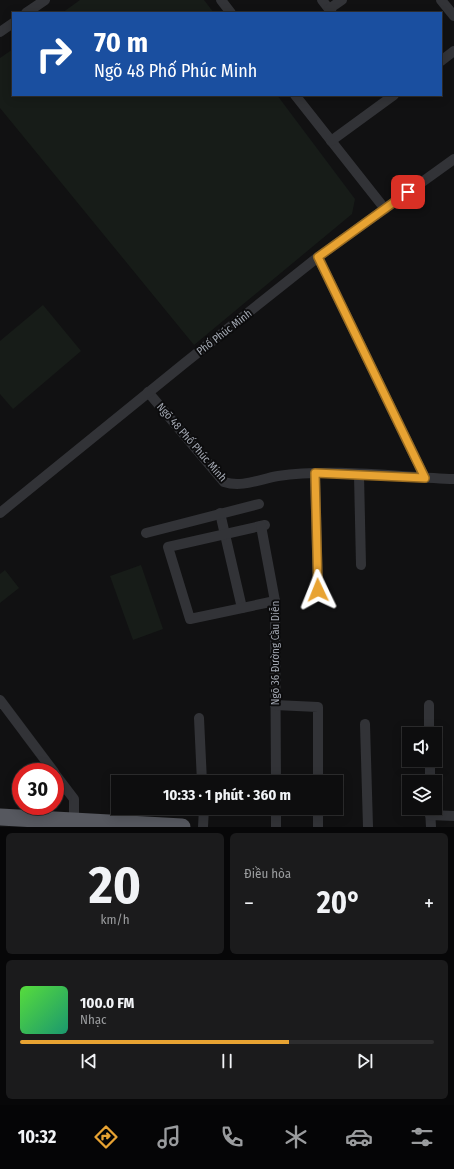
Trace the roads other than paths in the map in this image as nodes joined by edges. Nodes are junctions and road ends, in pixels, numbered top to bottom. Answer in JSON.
{"nodes":[{"id":1,"x":221,"y":0,"type":"edge"},
{"id":2,"x":322,"y":0,"type":"edge"},
{"id":3,"x":342,"y":0,"type":"edge"},
{"id":4,"x":441,"y":0,"type":"edge"},
{"id":5,"x":40,"y":2,"type":"edge"},
{"id":6,"x":330,"y":11,"type":"edge"},
{"id":7,"x":27,"y":12,"type":"edge"},
{"id":8,"x":230,"y":12,"type":"edge"},
{"id":9,"x":454,"y":16,"type":"edge"},
{"id":10,"x":12,"y":24,"type":"edge"},
{"id":11,"x":0,"y":32,"type":"edge"},
{"id":12,"x":454,"y":51,"type":"edge"},
{"id":13,"x":442,"y":60,"type":"edge"},
{"id":14,"x":296,"y":96,"type":"edge"},
{"id":15,"x":393,"y":96,"type":"edge"},
{"id":16,"x":331,"y":141,"type":"junction"},
{"id":17,"x":454,"y":159,"type":"edge"},
{"id":18,"x":384,"y":209,"type":"junction"},
{"id":19,"x":318,"y":257,"type":"junction"},
{"id":20,"x":148,"y":392,"type":"junction"},
{"id":21,"x":315,"y":473,"type":"junction"},
{"id":22,"x":359,"y":475,"type":"junction"},
{"id":23,"x":425,"y":478,"type":"junction"},
{"id":24,"x":454,"y":479,"type":"edge"},
{"id":25,"x":259,"y":504,"type":"dead end"},
{"id":26,"x":0,"y":513,"type":"edge"},
{"id":27,"x":220,"y":513,"type":"junction"},
{"id":28,"x":146,"y":533,"type":"dead end"},
{"id":29,"x":225,"y":534,"type":"junction"},
{"id":30,"x":361,"y":565,"type":"dead end"},
{"id":31,"x":318,"y":590,"type":"dead end"},
{"id":32,"x":275,"y":601,"type":"junction"},
{"id":33,"x":242,"y":608,"type":"junction"},
{"id":34,"x":0,"y":700,"type":"edge"},
{"id":35,"x":275,"y":705,"type":"junction"},
{"id":36,"x":429,"y":705,"type":"dead end"},
{"id":37,"x":199,"y":718,"type":"dead end"},
{"id":38,"x":365,"y":724,"type":"dead end"},
{"id":39,"x":429,"y":727,"type":"edge"},
{"id":40,"x":47,"y":763,"type":"edge"},
{"id":41,"x":202,"y":775,"type":"edge"},
{"id":42,"x":276,"y":775,"type":"edge"},
{"id":43,"x":318,"y":775,"type":"edge"},
{"id":44,"x":64,"y":786,"type":"edge"},
{"id":45,"x":442,"y":814,"type":"edge"},
{"id":46,"x":204,"y":815,"type":"edge"},
{"id":47,"x":276,"y":815,"type":"edge"},
{"id":48,"x":318,"y":815,"type":"edge"},
{"id":49,"x":430,"y":815,"type":"edge"},
{"id":50,"x":454,"y":816,"type":"edge"},
{"id":51,"x":0,"y":817,"type":"edge"},
{"id":52,"x":74,"y":820,"type":"junction"},
{"id":53,"x":182,"y":827,"type":"edge"},
{"id":54,"x":203,"y":827,"type":"edge"},
{"id":55,"x":276,"y":827,"type":"edge"},
{"id":56,"x":318,"y":827,"type":"edge"},
{"id":57,"x":368,"y":827,"type":"edge"},
{"id":58,"x":430,"y":827,"type":"edge"}],
"edges":[{"from":1,"to":8,"type":"street"},
{"from":2,"to":6,"type":"street"},
{"from":3,"to":6,"type":"street"},
{"from":4,"to":9,"type":"street"},
{"from":5,"to":7,"type":"street"},
{"from":10,"to":11,"type":"street"},
{"from":12,"to":13,"type":"street"},
{"from":14,"to":16,"type":"street"},
{"from":15,"to":16,"type":"street"},
{"from":16,"to":18,"type":"street"},
{"from":17,"to":18,"type":"street","name":"Phố Phúc Minh"},
{"from":18,"to":19,"type":"street","name":"Phố Phúc Minh"},
{"from":19,"to":20,"type":"street","name":"Phố Phúc Minh"},
{"from":19,"to":23,"type":"street"},
{"from":20,"to":21,"type":"street","name":"Ngõ 48 Phố Phúc Minh"},
{"from":20,"to":26,"type":"street","name":"Phố Phúc Minh"},
{"from":21,"to":22,"type":"street","name":"Ngõ 48 Phố Phúc Minh"},
{"from":21,"to":31,"type":"street"},
{"from":22,"to":23,"type":"street","name":"Ngõ 48 Phố Phúc Minh"},
{"from":22,"to":30,"type":"street"},
{"from":23,"to":24,"type":"street","name":"Ngõ 48 Phố Phúc Minh"},
{"from":25,"to":27,"type":"street"},
{"from":27,"to":28,"type":"street"},
{"from":27,"to":29,"type":"street"},
{"from":29,"to":32,"type":"street","name":"Ngõ 36 Đường Cầu Diễn"},
{"from":29,"to":33,"type":"street"},
{"from":29,"to":33,"type":"street"},
{"from":32,"to":33,"type":"street"},
{"from":32,"to":35,"type":"street","name":"Ngõ 36 Đường Cầu Diễn"},
{"from":34,"to":40,"type":"street"},
{"from":35,"to":42,"type":"street","name":"Ngõ 36 Đường Cầu Diễn"},
{"from":35,"to":43,"type":"street"},
{"from":36,"to":39,"type":"street"},
{"from":37,"to":41,"type":"street"},
{"from":38,"to":57,"type":"street"},
{"from":44,"to":52,"type":"street"},
{"from":45,"to":50,"type":"street"},
{"from":46,"to":54,"type":"street"},
{"from":47,"to":55,"type":"street"},
{"from":48,"to":56,"type":"street"},
{"from":49,"to":58,"type":"street"},
{"from":51,"to":52,"type":"highway"},
{"from":52,"to":53,"type":"highway"}]}
